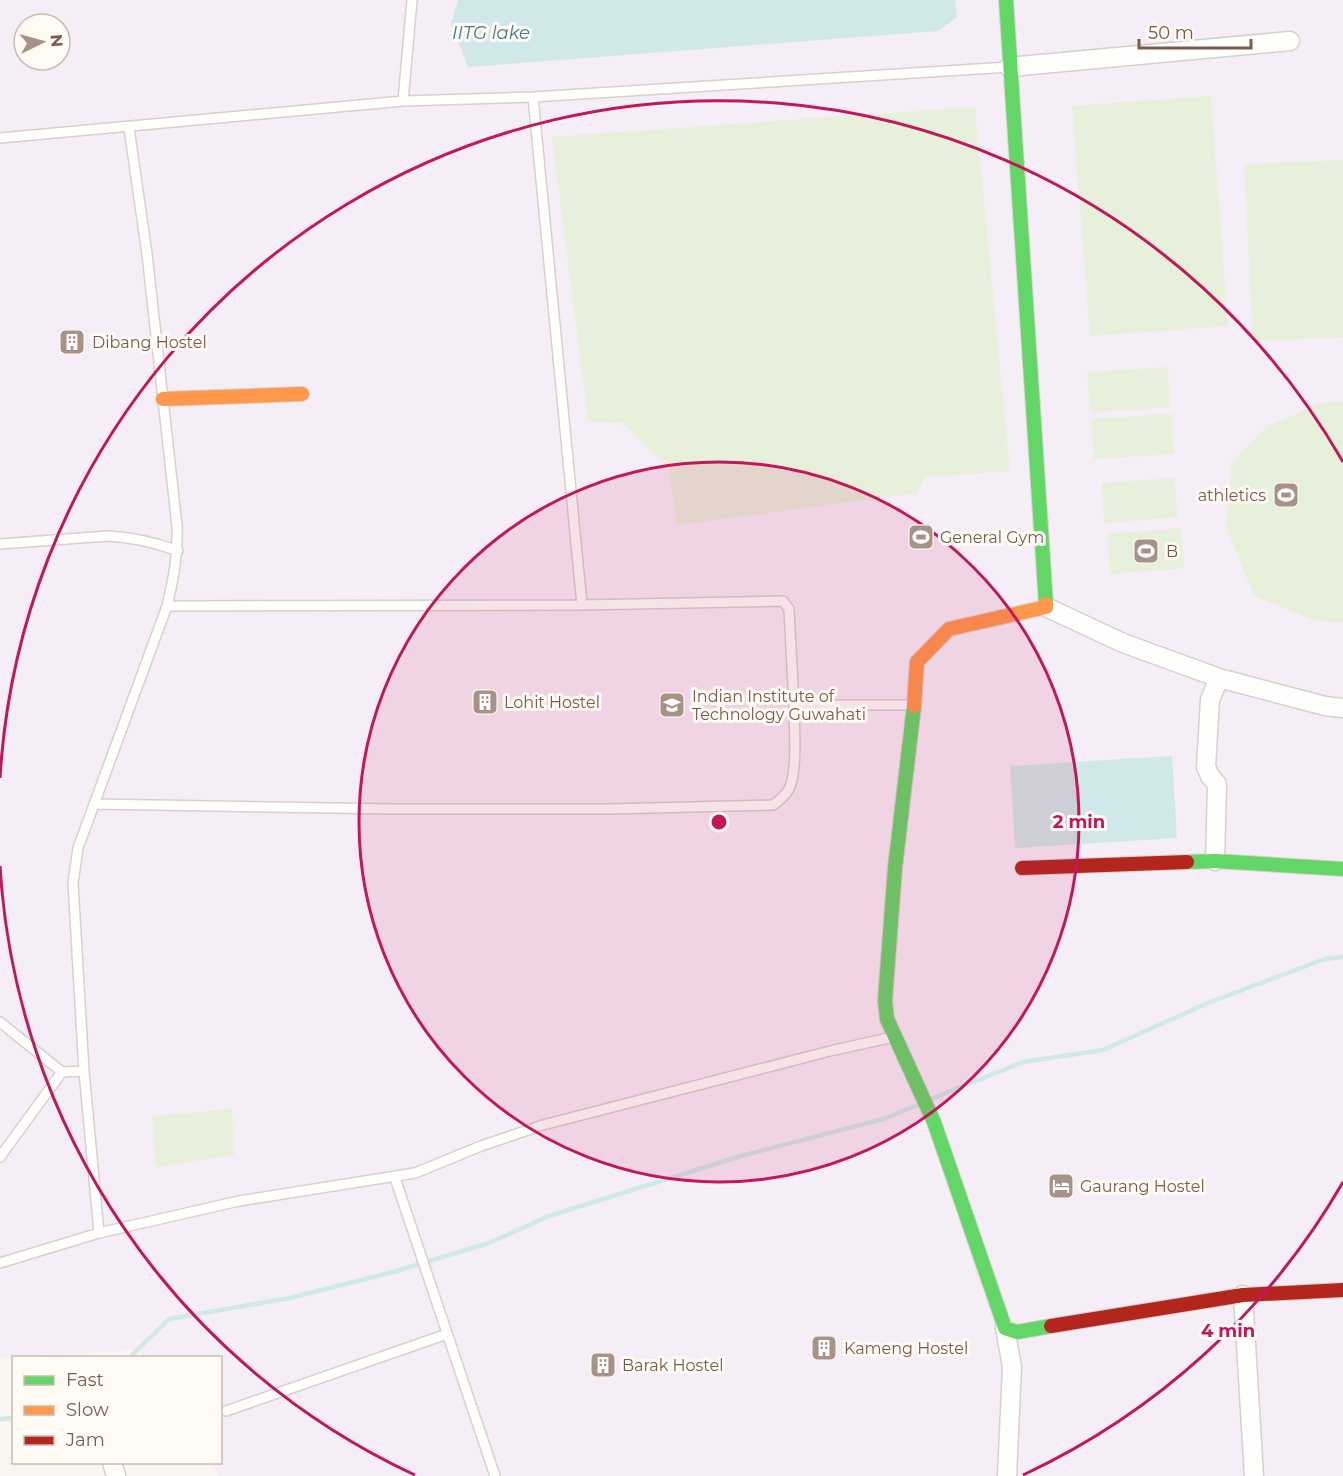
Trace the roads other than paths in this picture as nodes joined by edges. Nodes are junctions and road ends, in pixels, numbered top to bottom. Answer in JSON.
{"nodes":[{"id":1,"x":412,"y":0,"type":"edge"},
{"id":2,"x":1006,"y":0,"type":"edge"},
{"id":3,"x":1290,"y":41,"type":"dead end"},
{"id":4,"x":1009,"y":67,"type":"junction"},
{"id":5,"x":533,"y":97,"type":"junction"},
{"id":6,"x":403,"y":101,"type":"junction"},
{"id":7,"x":129,"y":128,"type":"junction"},
{"id":8,"x":0,"y":138,"type":"edge"},
{"id":9,"x":302,"y":393,"type":"dead end"},
{"id":10,"x":163,"y":399,"type":"junction"},
{"id":11,"x":0,"y":544,"type":"edge"},
{"id":12,"x":178,"y":551,"type":"junction"},
{"id":13,"x":582,"y":605,"type":"junction"},
{"id":14,"x":167,"y":606,"type":"junction"},
{"id":15,"x":1046,"y":607,"type":"junction"},
{"id":16,"x":1219,"y":678,"type":"junction"},
{"id":17,"x":794,"y":705,"type":"junction"},
{"id":18,"x":914,"y":705,"type":"junction"},
{"id":19,"x":1343,"y":708,"type":"edge"},
{"id":20,"x":94,"y":804,"type":"junction"},
{"id":21,"x":1215,"y":861,"type":"junction"},
{"id":22,"x":1022,"y":868,"type":"dead end"},
{"id":23,"x":1343,"y":869,"type":"edge"},
{"id":24,"x":0,"y":1022,"type":"edge"},
{"id":25,"x":893,"y":1037,"type":"junction"},
{"id":26,"x":84,"y":1071,"type":"junction"},
{"id":27,"x":62,"y":1072,"type":"junction"},
{"id":28,"x":0,"y":1157,"type":"edge"},
{"id":29,"x":395,"y":1178,"type":"junction"},
{"id":30,"x":99,"y":1233,"type":"junction"},
{"id":31,"x":0,"y":1263,"type":"edge"},
{"id":32,"x":1343,"y":1290,"type":"edge"},
{"id":33,"x":1243,"y":1295,"type":"junction"},
{"id":34,"x":1005,"y":1328,"type":"junction"},
{"id":35,"x":447,"y":1334,"type":"junction"},
{"id":36,"x":226,"y":1411,"type":"dead end"},
{"id":37,"x":495,"y":1476,"type":"edge"},
{"id":38,"x":1007,"y":1476,"type":"edge"},
{"id":39,"x":1254,"y":1476,"type":"edge"}],
"edges":[{"from":1,"to":6,"type":"lane"},
{"from":2,"to":4,"type":"street"},
{"from":3,"to":4,"type":"street"},
{"from":4,"to":5,"type":"lane"},
{"from":4,"to":15,"type":"street"},
{"from":5,"to":6,"type":"lane"},
{"from":5,"to":13,"type":"lane"},
{"from":6,"to":7,"type":"lane"},
{"from":7,"to":8,"type":"lane"},
{"from":7,"to":10,"type":"lane"},
{"from":9,"to":10,"type":"street"},
{"from":10,"to":12,"type":"lane"},
{"from":11,"to":12,"type":"lane"},
{"from":12,"to":14,"type":"lane"},
{"from":13,"to":14,"type":"lane"},
{"from":13,"to":17,"type":"lane"},
{"from":14,"to":20,"type":"lane"},
{"from":15,"to":16,"type":"street"},
{"from":15,"to":18,"type":"street"},
{"from":16,"to":19,"type":"street"},
{"from":16,"to":21,"type":"street"},
{"from":17,"to":18,"type":"lane"},
{"from":17,"to":20,"type":"lane"},
{"from":18,"to":25,"type":"street"},
{"from":20,"to":26,"type":"lane"},
{"from":21,"to":22,"type":"street"},
{"from":21,"to":23,"type":"street"},
{"from":24,"to":27,"type":"lane"},
{"from":25,"to":29,"type":"lane"},
{"from":25,"to":34,"type":"street"},
{"from":26,"to":27,"type":"lane"},
{"from":26,"to":30,"type":"lane"},
{"from":27,"to":28,"type":"lane"},
{"from":29,"to":30,"type":"lane"},
{"from":29,"to":35,"type":"lane"},
{"from":30,"to":31,"type":"lane"},
{"from":32,"to":33,"type":"street"},
{"from":33,"to":34,"type":"street"},
{"from":33,"to":39,"type":"street"},
{"from":34,"to":38,"type":"street"},
{"from":35,"to":36,"type":"lane"},
{"from":35,"to":37,"type":"lane"}]}
